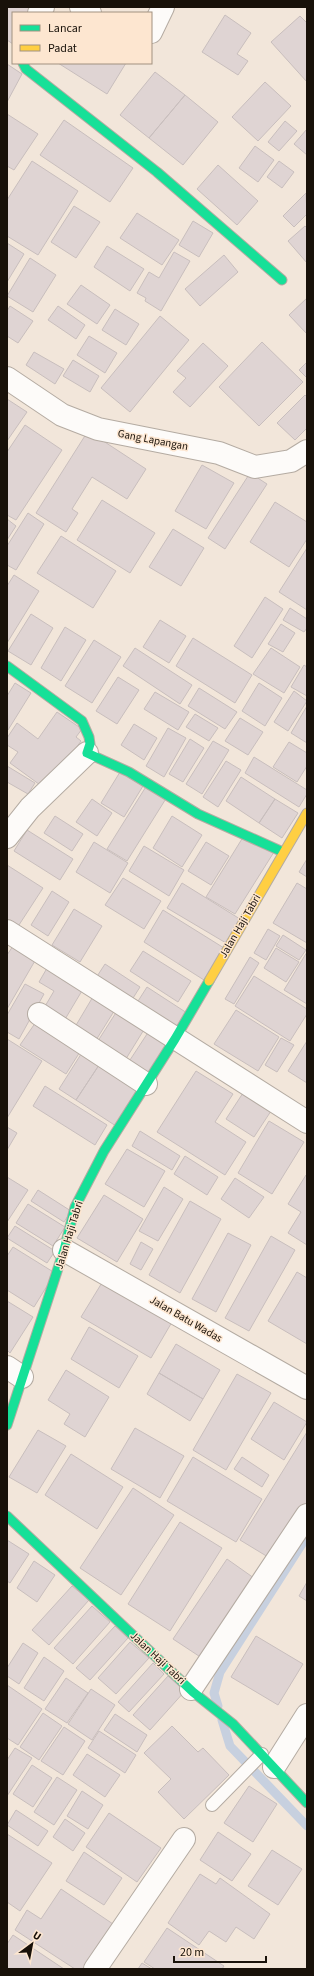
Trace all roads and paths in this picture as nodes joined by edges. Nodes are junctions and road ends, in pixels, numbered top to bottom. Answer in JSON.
{"nodes":[{"id":1,"x":163,"y":7,"type":"edge"},
{"id":2,"x":152,"y":30,"type":"edge"},
{"id":3,"x":23,"y":64,"type":"edge"},
{"id":4,"x":282,"y":280,"type":"dead end"},
{"id":5,"x":7,"y":378,"type":"edge"},
{"id":6,"x":307,"y":451,"type":"edge"},
{"id":7,"x":7,"y":666,"type":"edge"},
{"id":8,"x":87,"y":754,"type":"junction"},
{"id":9,"x":307,"y":813,"type":"edge"},
{"id":10,"x":7,"y":836,"type":"edge"},
{"id":11,"x":283,"y":852,"type":"junction"},
{"id":12,"x":7,"y":931,"type":"edge"},
{"id":13,"x":39,"y":1014,"type":"dead end"},
{"id":14,"x":175,"y":1039,"type":"junction"},
{"id":15,"x":146,"y":1084,"type":"junction"},
{"id":16,"x":307,"y":1122,"type":"edge"},
{"id":17,"x":64,"y":1250,"type":"junction"},
{"id":18,"x":15,"y":1372,"type":"edge"},
{"id":19,"x":307,"y":1388,"type":"edge"},
{"id":20,"x":7,"y":1425,"type":"edge"},
{"id":21,"x":307,"y":1515,"type":"edge"},
{"id":22,"x":7,"y":1516,"type":"edge"},
{"id":23,"x":192,"y":1690,"type":"junction"},
{"id":24,"x":307,"y":1715,"type":"edge"},
{"id":25,"x":263,"y":1761,"type":"junction"},
{"id":26,"x":307,"y":1803,"type":"edge"},
{"id":27,"x":212,"y":1805,"type":"dead end"},
{"id":28,"x":184,"y":1839,"type":"dead end"},
{"id":29,"x":95,"y":1969,"type":"edge"}],
"edges":[{"from":1,"to":2,"type":"street"},
{"from":3,"to":4,"type":"street"},
{"from":5,"to":6,"type":"street","name":"Gang Lapangan"},
{"from":7,"to":8,"type":"street"},
{"from":8,"to":10,"type":"street"},
{"from":8,"to":11,"type":"street"},
{"from":9,"to":11,"type":"street","name":"Jalan Haji Tabri"},
{"from":11,"to":14,"type":"street","name":"Jalan Haji Tabri"},
{"from":12,"to":14,"type":"street"},
{"from":13,"to":15,"type":"street"},
{"from":14,"to":15,"type":"street","name":"Jalan Haji Tabri"},
{"from":14,"to":16,"type":"street"},
{"from":15,"to":17,"type":"street","name":"Jalan Haji Tabri"},
{"from":17,"to":18,"type":"street","name":"Jalan Haji Tabri"},
{"from":17,"to":19,"type":"street","name":"Jalan Batu Wadas"},
{"from":18,"to":20,"type":"street","name":"Jalan Haji Tabri"},
{"from":21,"to":23,"type":"street"},
{"from":22,"to":23,"type":"street","name":"Jalan Haji Tabri"},
{"from":23,"to":25,"type":"street","name":"Jalan Haji Tabri"},
{"from":24,"to":25,"type":"street"},
{"from":25,"to":26,"type":"street","name":"Jalan Haji Tabri"},
{"from":25,"to":27,"type":"lane"},
{"from":28,"to":29,"type":"street"}]}
